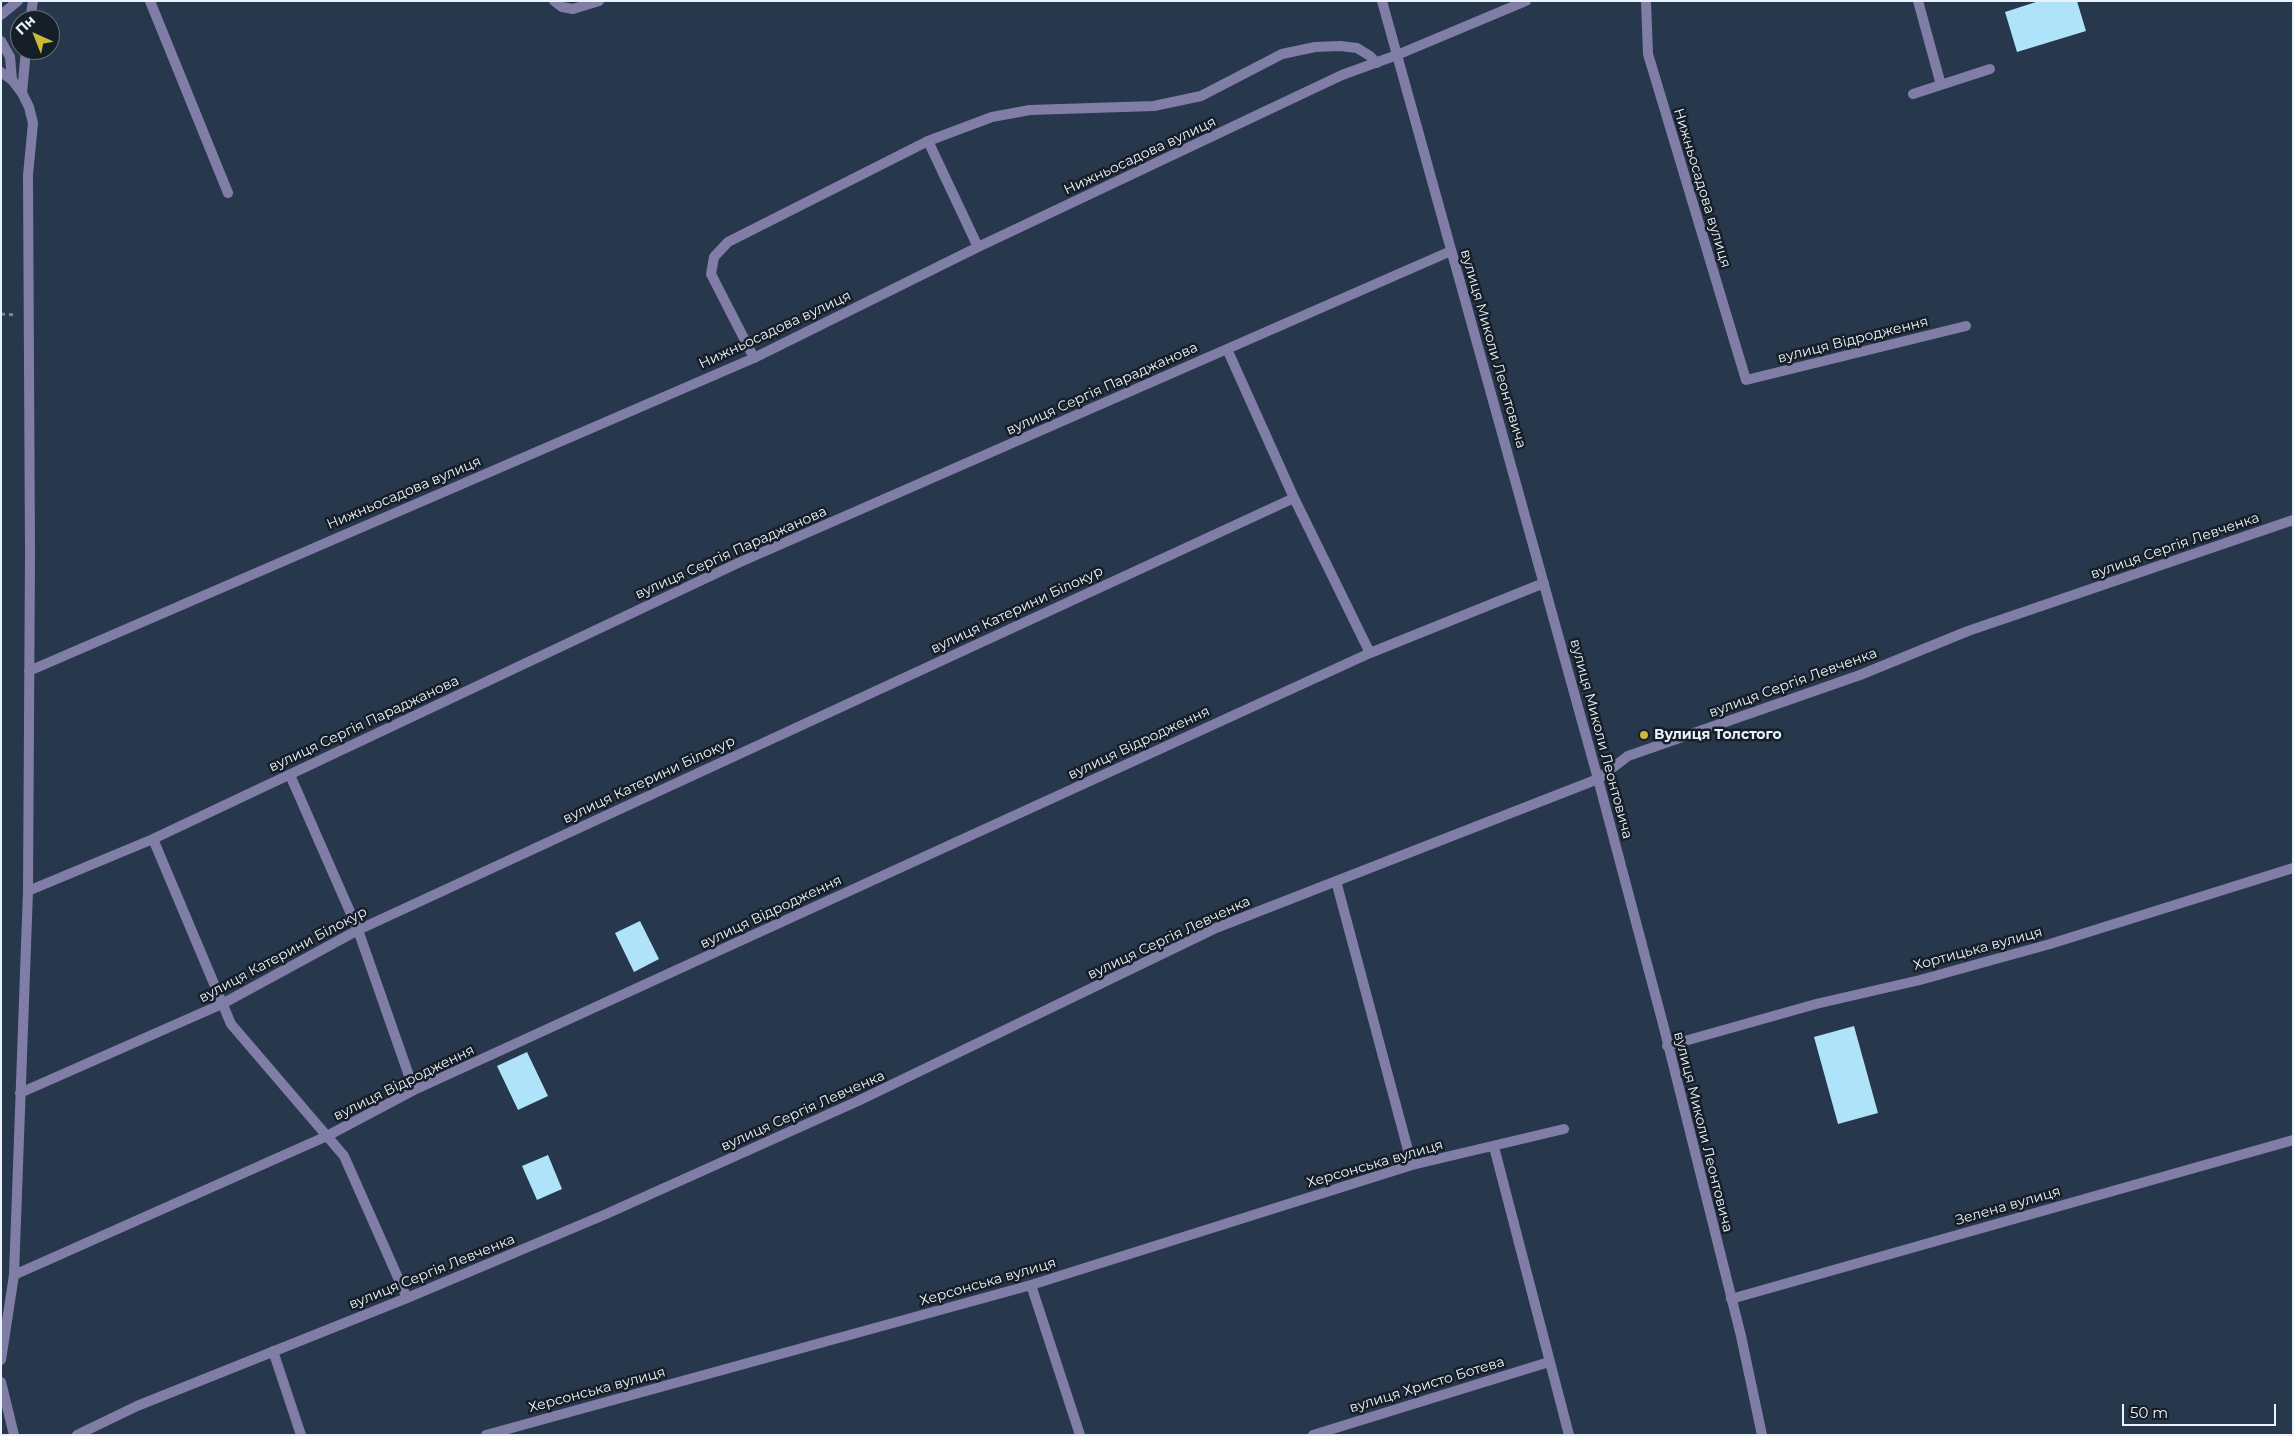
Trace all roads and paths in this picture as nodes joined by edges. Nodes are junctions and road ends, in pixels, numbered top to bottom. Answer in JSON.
{"nodes":[{"id":1,"x":18,"y":1,"type":"edge"},
{"id":2,"x":150,"y":1,"type":"edge"},
{"id":3,"x":554,"y":1,"type":"edge"},
{"id":4,"x":599,"y":1,"type":"edge"},
{"id":5,"x":1382,"y":1,"type":"edge"},
{"id":6,"x":1526,"y":1,"type":"edge"},
{"id":7,"x":1646,"y":1,"type":"edge"},
{"id":8,"x":1918,"y":1,"type":"edge"},
{"id":9,"x":1,"y":15,"type":"edge"},
{"id":10,"x":1,"y":41,"type":"edge"},
{"id":11,"x":1397,"y":55,"type":"junction"},
{"id":12,"x":25,"y":60,"type":"edge"},
{"id":13,"x":1377,"y":62,"type":"junction"},
{"id":14,"x":1990,"y":69,"type":"dead end"},
{"id":15,"x":1,"y":72,"type":"edge"},
{"id":16,"x":12,"y":80,"type":"junction"},
{"id":17,"x":1941,"y":85,"type":"junction"},
{"id":18,"x":22,"y":93,"type":"junction"},
{"id":19,"x":1913,"y":94,"type":"dead end"},
{"id":20,"x":928,"y":141,"type":"junction"},
{"id":21,"x":228,"y":194,"type":"dead end"},
{"id":22,"x":978,"y":247,"type":"junction"},
{"id":23,"x":1451,"y":251,"type":"junction"},
{"id":24,"x":1966,"y":326,"type":"dead end"},
{"id":25,"x":1227,"y":349,"type":"junction"},
{"id":26,"x":754,"y":358,"type":"junction"},
{"id":27,"x":1746,"y":380,"type":"joint"},
{"id":28,"x":1294,"y":498,"type":"junction"},
{"id":29,"x":2293,"y":520,"type":"edge"},
{"id":30,"x":1544,"y":583,"type":"junction"},
{"id":31,"x":1370,"y":653,"type":"junction"},
{"id":32,"x":29,"y":671,"type":"junction"},
{"id":33,"x":290,"y":775,"type":"junction"},
{"id":34,"x":1598,"y":779,"type":"junction"},
{"id":35,"x":153,"y":839,"type":"junction"},
{"id":36,"x":2293,"y":868,"type":"edge"},
{"id":37,"x":1336,"y":881,"type":"junction"},
{"id":38,"x":28,"y":891,"type":"junction"},
{"id":39,"x":358,"y":930,"type":"junction"},
{"id":40,"x":222,"y":1004,"type":"junction"},
{"id":41,"x":1668,"y":1046,"type":"junction"},
{"id":42,"x":414,"y":1090,"type":"junction"},
{"id":43,"x":20,"y":1094,"type":"junction"},
{"id":44,"x":1564,"y":1129,"type":"dead end"},
{"id":45,"x":327,"y":1136,"type":"junction"},
{"id":46,"x":2293,"y":1140,"type":"edge"},
{"id":47,"x":1494,"y":1147,"type":"junction"},
{"id":48,"x":1412,"y":1165,"type":"junction"},
{"id":49,"x":14,"y":1275,"type":"junction"},
{"id":50,"x":1031,"y":1285,"type":"junction"},
{"id":51,"x":407,"y":1298,"type":"junction"},
{"id":52,"x":1730,"y":1299,"type":"junction"},
{"id":53,"x":273,"y":1352,"type":"junction"},
{"id":54,"x":1,"y":1360,"type":"edge"},
{"id":55,"x":1548,"y":1362,"type":"junction"},
{"id":56,"x":1,"y":1382,"type":"edge"},
{"id":57,"x":14,"y":1435,"type":"edge"},
{"id":58,"x":77,"y":1435,"type":"edge"},
{"id":59,"x":301,"y":1435,"type":"edge"},
{"id":60,"x":486,"y":1435,"type":"edge"},
{"id":61,"x":1080,"y":1435,"type":"edge"},
{"id":62,"x":1313,"y":1435,"type":"edge"},
{"id":63,"x":1569,"y":1435,"type":"edge"},
{"id":64,"x":1762,"y":1435,"type":"edge"}],
"edges":[{"from":1,"to":9,"type":"street"},
{"from":2,"to":21,"type":"street"},
{"from":3,"to":4,"type":"street"},
{"from":5,"to":11,"type":"street","name":"вулиця Миколи Леонтовича"},
{"from":6,"to":11,"type":"street","name":"Нижньосадова вулиця"},
{"from":7,"to":27,"type":"street","name":"Нижньосадова вулиця"},
{"from":8,"to":17,"type":"street"},
{"from":10,"to":16,"type":"street"},
{"from":11,"to":13,"type":"street","name":"Нижньосадова вулиця"},
{"from":11,"to":23,"type":"street","name":"вулиця Миколи Леонтовича"},
{"from":12,"to":18,"type":"street"},
{"from":13,"to":20,"type":"street"},
{"from":13,"to":22,"type":"street","name":"Нижньосадова вулиця"},
{"from":14,"to":17,"type":"street"},
{"from":15,"to":16,"type":"street"},
{"from":16,"to":18,"type":"street"},
{"from":17,"to":19,"type":"street"},
{"from":18,"to":32,"type":"street"},
{"from":20,"to":22,"type":"street"},
{"from":20,"to":26,"type":"street"},
{"from":22,"to":26,"type":"street","name":"Нижньосадова вулиця"},
{"from":23,"to":25,"type":"street","name":"вулиця Сергія Параджанова"},
{"from":23,"to":30,"type":"street","name":"вулиця Миколи Леонтовича"},
{"from":24,"to":27,"type":"street","name":"вулиця Відродження"},
{"from":25,"to":28,"type":"street"},
{"from":25,"to":33,"type":"street","name":"вулиця Сергія Параджанова"},
{"from":26,"to":32,"type":"street","name":"Нижньосадова вулиця"},
{"from":28,"to":31,"type":"street"},
{"from":28,"to":39,"type":"street","name":"вулиця Катерини Білокур"},
{"from":29,"to":34,"type":"street","name":"вулиця Сергія Левченка"},
{"from":30,"to":31,"type":"street","name":"вулиця Відродження"},
{"from":30,"to":34,"type":"street","name":"вулиця Миколи Леонтовича"},
{"from":31,"to":42,"type":"street","name":"вулиця Відродження"},
{"from":32,"to":38,"type":"street"},
{"from":33,"to":35,"type":"street","name":"вулиця Сергія Параджанова"},
{"from":33,"to":39,"type":"street"},
{"from":34,"to":37,"type":"street","name":"вулиця Сергія Левченка"},
{"from":34,"to":41,"type":"street","name":"вулиця Миколи Леонтовича"},
{"from":35,"to":38,"type":"street","name":"вулиця Сергія Параджанова"},
{"from":35,"to":40,"type":"street"},
{"from":36,"to":41,"type":"street","name":"Хортицька вулиця"},
{"from":37,"to":48,"type":"street"},
{"from":37,"to":51,"type":"street","name":"вулиця Сергія Левченка"},
{"from":38,"to":43,"type":"street"},
{"from":39,"to":40,"type":"street","name":"вулиця Катерини Білокур"},
{"from":39,"to":42,"type":"street"},
{"from":40,"to":43,"type":"street","name":"вулиця Катерини Білокур"},
{"from":40,"to":45,"type":"street"},
{"from":41,"to":52,"type":"street","name":"вулиця Миколи Леонтовича"},
{"from":42,"to":45,"type":"street","name":"вулиця Відродження"},
{"from":43,"to":49,"type":"street"},
{"from":44,"to":47,"type":"street","name":"Херсонська вулиця"},
{"from":45,"to":49,"type":"street","name":"вулиця Відродження"},
{"from":45,"to":51,"type":"street"},
{"from":46,"to":52,"type":"street","name":"Зелена вулиця"},
{"from":47,"to":48,"type":"street","name":"Херсонська вулиця"},
{"from":47,"to":55,"type":"street"},
{"from":48,"to":50,"type":"street","name":"Херсонська вулиця"},
{"from":49,"to":54,"type":"street"},
{"from":50,"to":60,"type":"street","name":"Херсонська вулиця"},
{"from":50,"to":61,"type":"street"},
{"from":51,"to":53,"type":"street","name":"вулиця Сергія Левченка"},
{"from":52,"to":64,"type":"street","name":"вулиця Миколи Леонтовича"},
{"from":53,"to":58,"type":"street","name":"вулиця Сергія Левченка"},
{"from":53,"to":59,"type":"street"},
{"from":55,"to":62,"type":"street","name":"вулиця Христо Ботева"},
{"from":55,"to":63,"type":"street"},
{"from":56,"to":57,"type":"street"}]}
